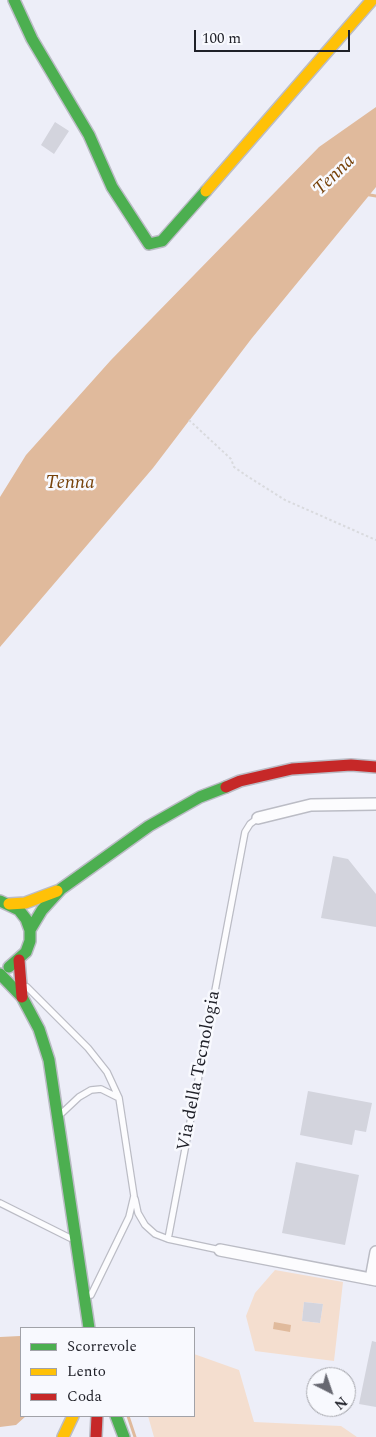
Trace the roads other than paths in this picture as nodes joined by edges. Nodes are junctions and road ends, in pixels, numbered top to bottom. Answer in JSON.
{"nodes":[{"id":1,"x":14,"y":0,"type":"edge"},
{"id":2,"x":372,"y":0,"type":"edge"},
{"id":3,"x":376,"y":767,"type":"edge"},
{"id":4,"x":376,"y":804,"type":"edge"},
{"id":5,"x":258,"y":818,"type":"joint"},
{"id":6,"x":61,"y":889,"type":"junction"},
{"id":7,"x":5,"y":903,"type":"edge"},
{"id":8,"x":30,"y":930,"type":"junction"},
{"id":9,"x":20,"y":960,"type":"junction"},
{"id":10,"x":0,"y":970,"type":"edge"},
{"id":11,"x":0,"y":974,"type":"edge"},
{"id":12,"x":20,"y":979,"type":"junction"},
{"id":13,"x":22,"y":997,"type":"junction"},
{"id":14,"x":119,"y":1098,"type":"junction"},
{"id":15,"x":58,"y":1116,"type":"junction"},
{"id":16,"x":134,"y":1196,"type":"junction"},
{"id":17,"x":0,"y":1203,"type":"edge"},
{"id":18,"x":168,"y":1239,"type":"junction"},
{"id":19,"x":76,"y":1242,"type":"junction"},
{"id":20,"x":220,"y":1250,"type":"joint"},
{"id":21,"x":376,"y":1252,"type":"edge"},
{"id":22,"x":373,"y":1280,"type":"edge"},
{"id":23,"x":86,"y":1306,"type":"junction"},
{"id":24,"x":90,"y":1327,"type":"edge"},
{"id":25,"x":73,"y":1417,"type":"edge"},
{"id":26,"x":97,"y":1417,"type":"edge"},
{"id":27,"x":116,"y":1417,"type":"edge"},
{"id":28,"x":63,"y":1437,"type":"edge"},
{"id":29,"x":96,"y":1437,"type":"edge"},
{"id":30,"x":124,"y":1437,"type":"edge"}],
"edges":[{"from":1,"to":2,"type":"main road"},
{"from":3,"to":6,"type":"main road"},
{"from":4,"to":5,"type":"street","name":"Via della Tecnologia"},
{"from":5,"to":18,"type":"lane","name":"Via della Tecnologia"},
{"from":6,"to":7,"type":"main road"},
{"from":6,"to":8,"type":"main road"},
{"from":7,"to":8,"type":"main road"},
{"from":8,"to":9,"type":"main road"},
{"from":9,"to":10,"type":"main road"},
{"from":9,"to":12,"type":"main road"},
{"from":11,"to":13,"type":"main road"},
{"from":12,"to":13,"type":"main road"},
{"from":12,"to":14,"type":"lane"},
{"from":13,"to":15,"type":"main road"},
{"from":14,"to":15,"type":"lane"},
{"from":14,"to":16,"type":"lane"},
{"from":15,"to":19,"type":"main road"},
{"from":16,"to":18,"type":"lane"},
{"from":16,"to":23,"type":"lane"},
{"from":17,"to":19,"type":"lane"},
{"from":18,"to":20,"type":"lane"},
{"from":19,"to":23,"type":"main road"},
{"from":20,"to":22,"type":"street"},
{"from":21,"to":22,"type":"street"},
{"from":23,"to":24,"type":"main road"},
{"from":25,"to":28,"type":"main road"},
{"from":26,"to":29,"type":"main road"},
{"from":27,"to":30,"type":"main road"}]}
